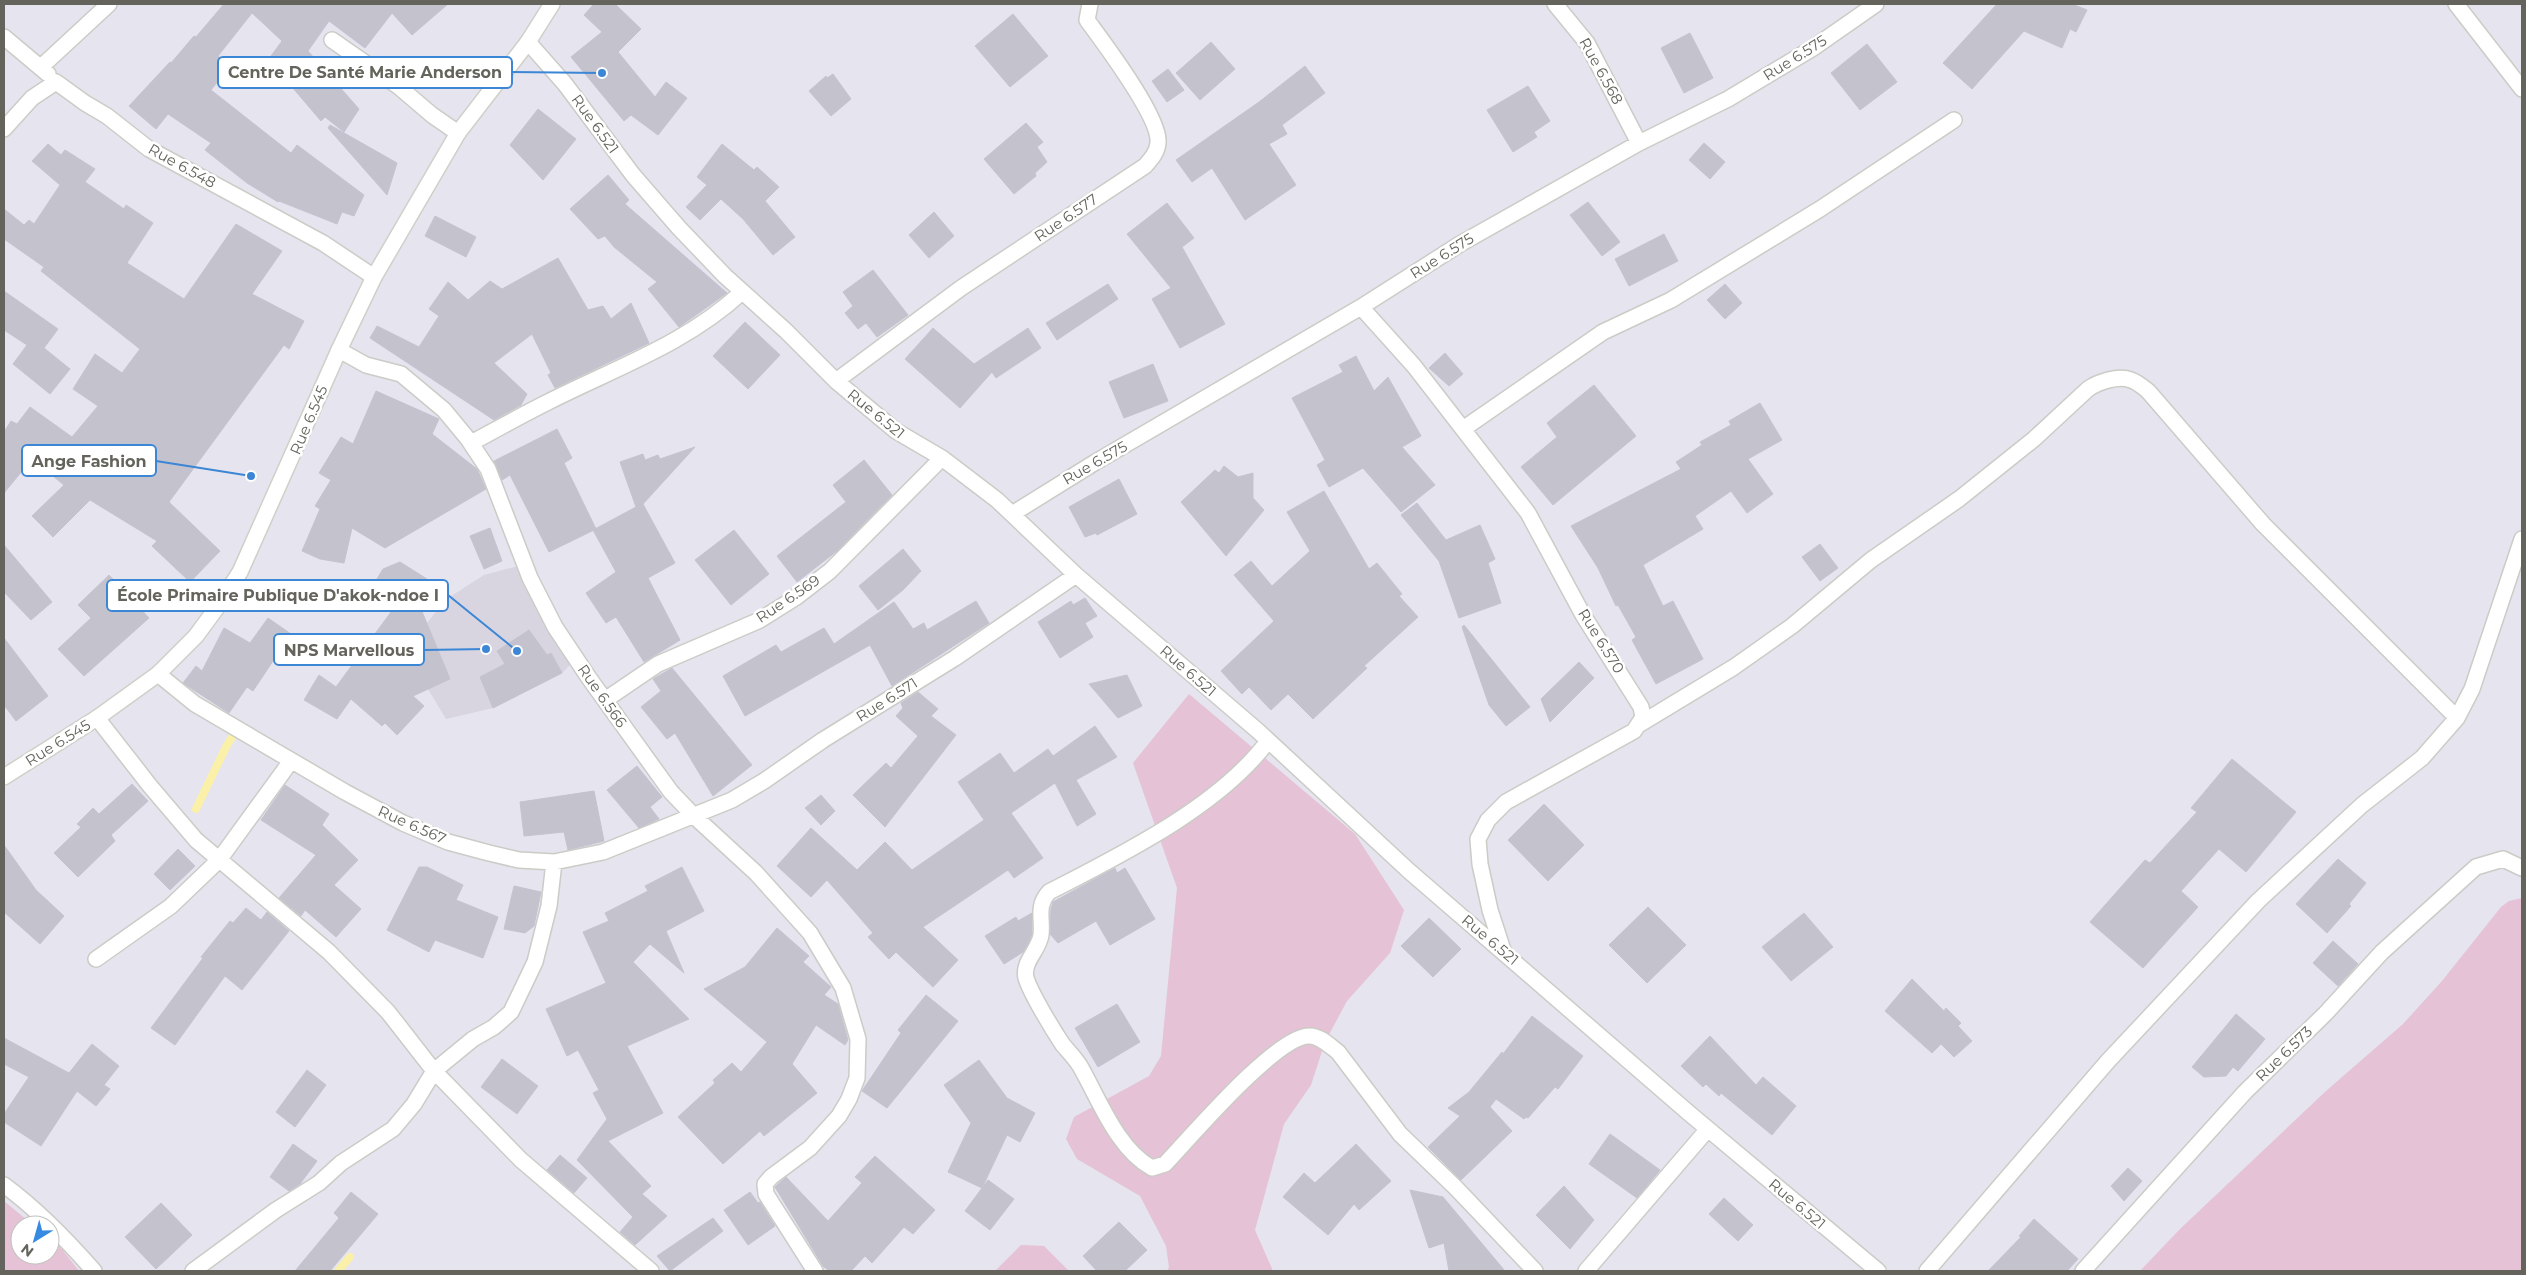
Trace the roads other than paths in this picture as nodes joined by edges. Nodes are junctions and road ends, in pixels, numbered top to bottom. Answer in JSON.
{"nodes":[{"id":1,"x":552,"y":4,"type":"edge"},
{"id":2,"x":1090,"y":4,"type":"edge"},
{"id":3,"x":1555,"y":4,"type":"edge"},
{"id":4,"x":1876,"y":4,"type":"edge"},
{"id":5,"x":2456,"y":4,"type":"edge"},
{"id":6,"x":104,"y":5,"type":"edge"},
{"id":7,"x":4,"y":37,"type":"edge"},
{"id":8,"x":332,"y":40,"type":"dead end"},
{"id":9,"x":528,"y":42,"type":"junction"},
{"id":10,"x":41,"y":67,"type":"junction"},
{"id":11,"x":56,"y":82,"type":"junction"},
{"id":12,"x":2522,"y":89,"type":"edge"},
{"id":13,"x":1954,"y":120,"type":"dead end"},
{"id":14,"x":4,"y":129,"type":"edge"},
{"id":15,"x":458,"y":133,"type":"junction"},
{"id":16,"x":1639,"y":143,"type":"junction"},
{"id":17,"x":374,"y":278,"type":"junction"},
{"id":18,"x":742,"y":292,"type":"junction"},
{"id":19,"x":1361,"y":307,"type":"junction"},
{"id":20,"x":339,"y":350,"type":"junction"},
{"id":21,"x":836,"y":381,"type":"junction"},
{"id":22,"x":1463,"y":429,"type":"junction"},
{"id":23,"x":471,"y":443,"type":"junction"},
{"id":24,"x":942,"y":458,"type":"junction"},
{"id":25,"x":1012,"y":514,"type":"junction"},
{"id":26,"x":2522,"y":539,"type":"edge"},
{"id":27,"x":1076,"y":575,"type":"junction"},
{"id":28,"x":158,"y":674,"type":"junction"},
{"id":29,"x":605,"y":700,"type":"junction"},
{"id":30,"x":97,"y":718,"type":"junction"},
{"id":31,"x":2457,"y":718,"type":"junction"},
{"id":32,"x":1640,"y":724,"type":"junction"},
{"id":33,"x":1268,"y":741,"type":"junction"},
{"id":34,"x":291,"y":761,"type":"junction"},
{"id":35,"x":4,"y":777,"type":"edge"},
{"id":36,"x":694,"y":816,"type":"junction"},
{"id":37,"x":219,"y":860,"type":"junction"},
{"id":38,"x":554,"y":862,"type":"junction"},
{"id":39,"x":2522,"y":868,"type":"edge"},
{"id":40,"x":1504,"y":951,"type":"junction"},
{"id":41,"x":96,"y":959,"type":"dead end"},
{"id":42,"x":434,"y":1071,"type":"junction"},
{"id":43,"x":1708,"y":1129,"type":"junction"},
{"id":44,"x":4,"y":1185,"type":"edge"},
{"id":45,"x":94,"y":1271,"type":"edge"},
{"id":46,"x":193,"y":1271,"type":"edge"},
{"id":47,"x":651,"y":1271,"type":"edge"},
{"id":48,"x":815,"y":1271,"type":"edge"},
{"id":49,"x":1535,"y":1271,"type":"edge"},
{"id":50,"x":1586,"y":1271,"type":"edge"},
{"id":51,"x":1878,"y":1271,"type":"edge"},
{"id":52,"x":1927,"y":1271,"type":"edge"},
{"id":53,"x":2083,"y":1271,"type":"edge"}],
"edges":[{"from":1,"to":9,"type":"street","name":"Rue 6.545"},
{"from":2,"to":21,"type":"street","name":"Rue 6.577"},
{"from":3,"to":16,"type":"street","name":"Rue 6.568"},
{"from":4,"to":16,"type":"street","name":"Rue 6.575"},
{"from":5,"to":12,"type":"street"},
{"from":6,"to":10,"type":"street"},
{"from":7,"to":10,"type":"street","name":"Rue 6.548"},
{"from":8,"to":15,"type":"street"},
{"from":9,"to":15,"type":"street","name":"Rue 6.545"},
{"from":9,"to":18,"type":"street","name":"Rue 6.521"},
{"from":10,"to":11,"type":"street","name":"Rue 6.548"},
{"from":11,"to":14,"type":"street"},
{"from":11,"to":17,"type":"street","name":"Rue 6.548"},
{"from":13,"to":22,"type":"street"},
{"from":15,"to":17,"type":"street","name":"Rue 6.545"},
{"from":16,"to":19,"type":"street","name":"Rue 6.575"},
{"from":17,"to":20,"type":"street","name":"Rue 6.545"},
{"from":18,"to":21,"type":"street","name":"Rue 6.521"},
{"from":18,"to":23,"type":"street"},
{"from":19,"to":22,"type":"street","name":"Rue 6.570"},
{"from":19,"to":25,"type":"street","name":"Rue 6.575"},
{"from":20,"to":23,"type":"street","name":"Rue 6.566"},
{"from":20,"to":28,"type":"street","name":"Rue 6.545"},
{"from":21,"to":24,"type":"street","name":"Rue 6.521"},
{"from":22,"to":32,"type":"street","name":"Rue 6.570"},
{"from":23,"to":29,"type":"street","name":"Rue 6.566"},
{"from":24,"to":25,"type":"street","name":"Rue 6.521"},
{"from":24,"to":29,"type":"street","name":"Rue 6.569"},
{"from":25,"to":27,"type":"street","name":"Rue 6.521"},
{"from":26,"to":31,"type":"street"},
{"from":27,"to":33,"type":"street","name":"Rue 6.521"},
{"from":27,"to":36,"type":"street","name":"Rue 6.571"},
{"from":28,"to":30,"type":"street","name":"Rue 6.545"},
{"from":28,"to":34,"type":"street","name":"Rue 6.567"},
{"from":29,"to":36,"type":"street","name":"Rue 6.566"},
{"from":30,"to":35,"type":"street","name":"Rue 6.545"},
{"from":30,"to":37,"type":"street"},
{"from":31,"to":32,"type":"street"},
{"from":31,"to":52,"type":"street"},
{"from":32,"to":40,"type":"street"},
{"from":33,"to":40,"type":"street","name":"Rue 6.521"},
{"from":33,"to":49,"type":"street"},
{"from":34,"to":37,"type":"street"},
{"from":34,"to":38,"type":"street","name":"Rue 6.567"},
{"from":36,"to":38,"type":"street","name":"Rue 6.567"},
{"from":36,"to":48,"type":"street","name":"Rue 6.566"},
{"from":37,"to":41,"type":"street"},
{"from":37,"to":42,"type":"street"},
{"from":38,"to":42,"type":"street"},
{"from":39,"to":53,"type":"street","name":"Rue 6.573"},
{"from":40,"to":43,"type":"street","name":"Rue 6.521"},
{"from":42,"to":46,"type":"street"},
{"from":42,"to":47,"type":"street"},
{"from":43,"to":50,"type":"street"},
{"from":43,"to":51,"type":"street","name":"Rue 6.521"},
{"from":44,"to":45,"type":"street"}]}
